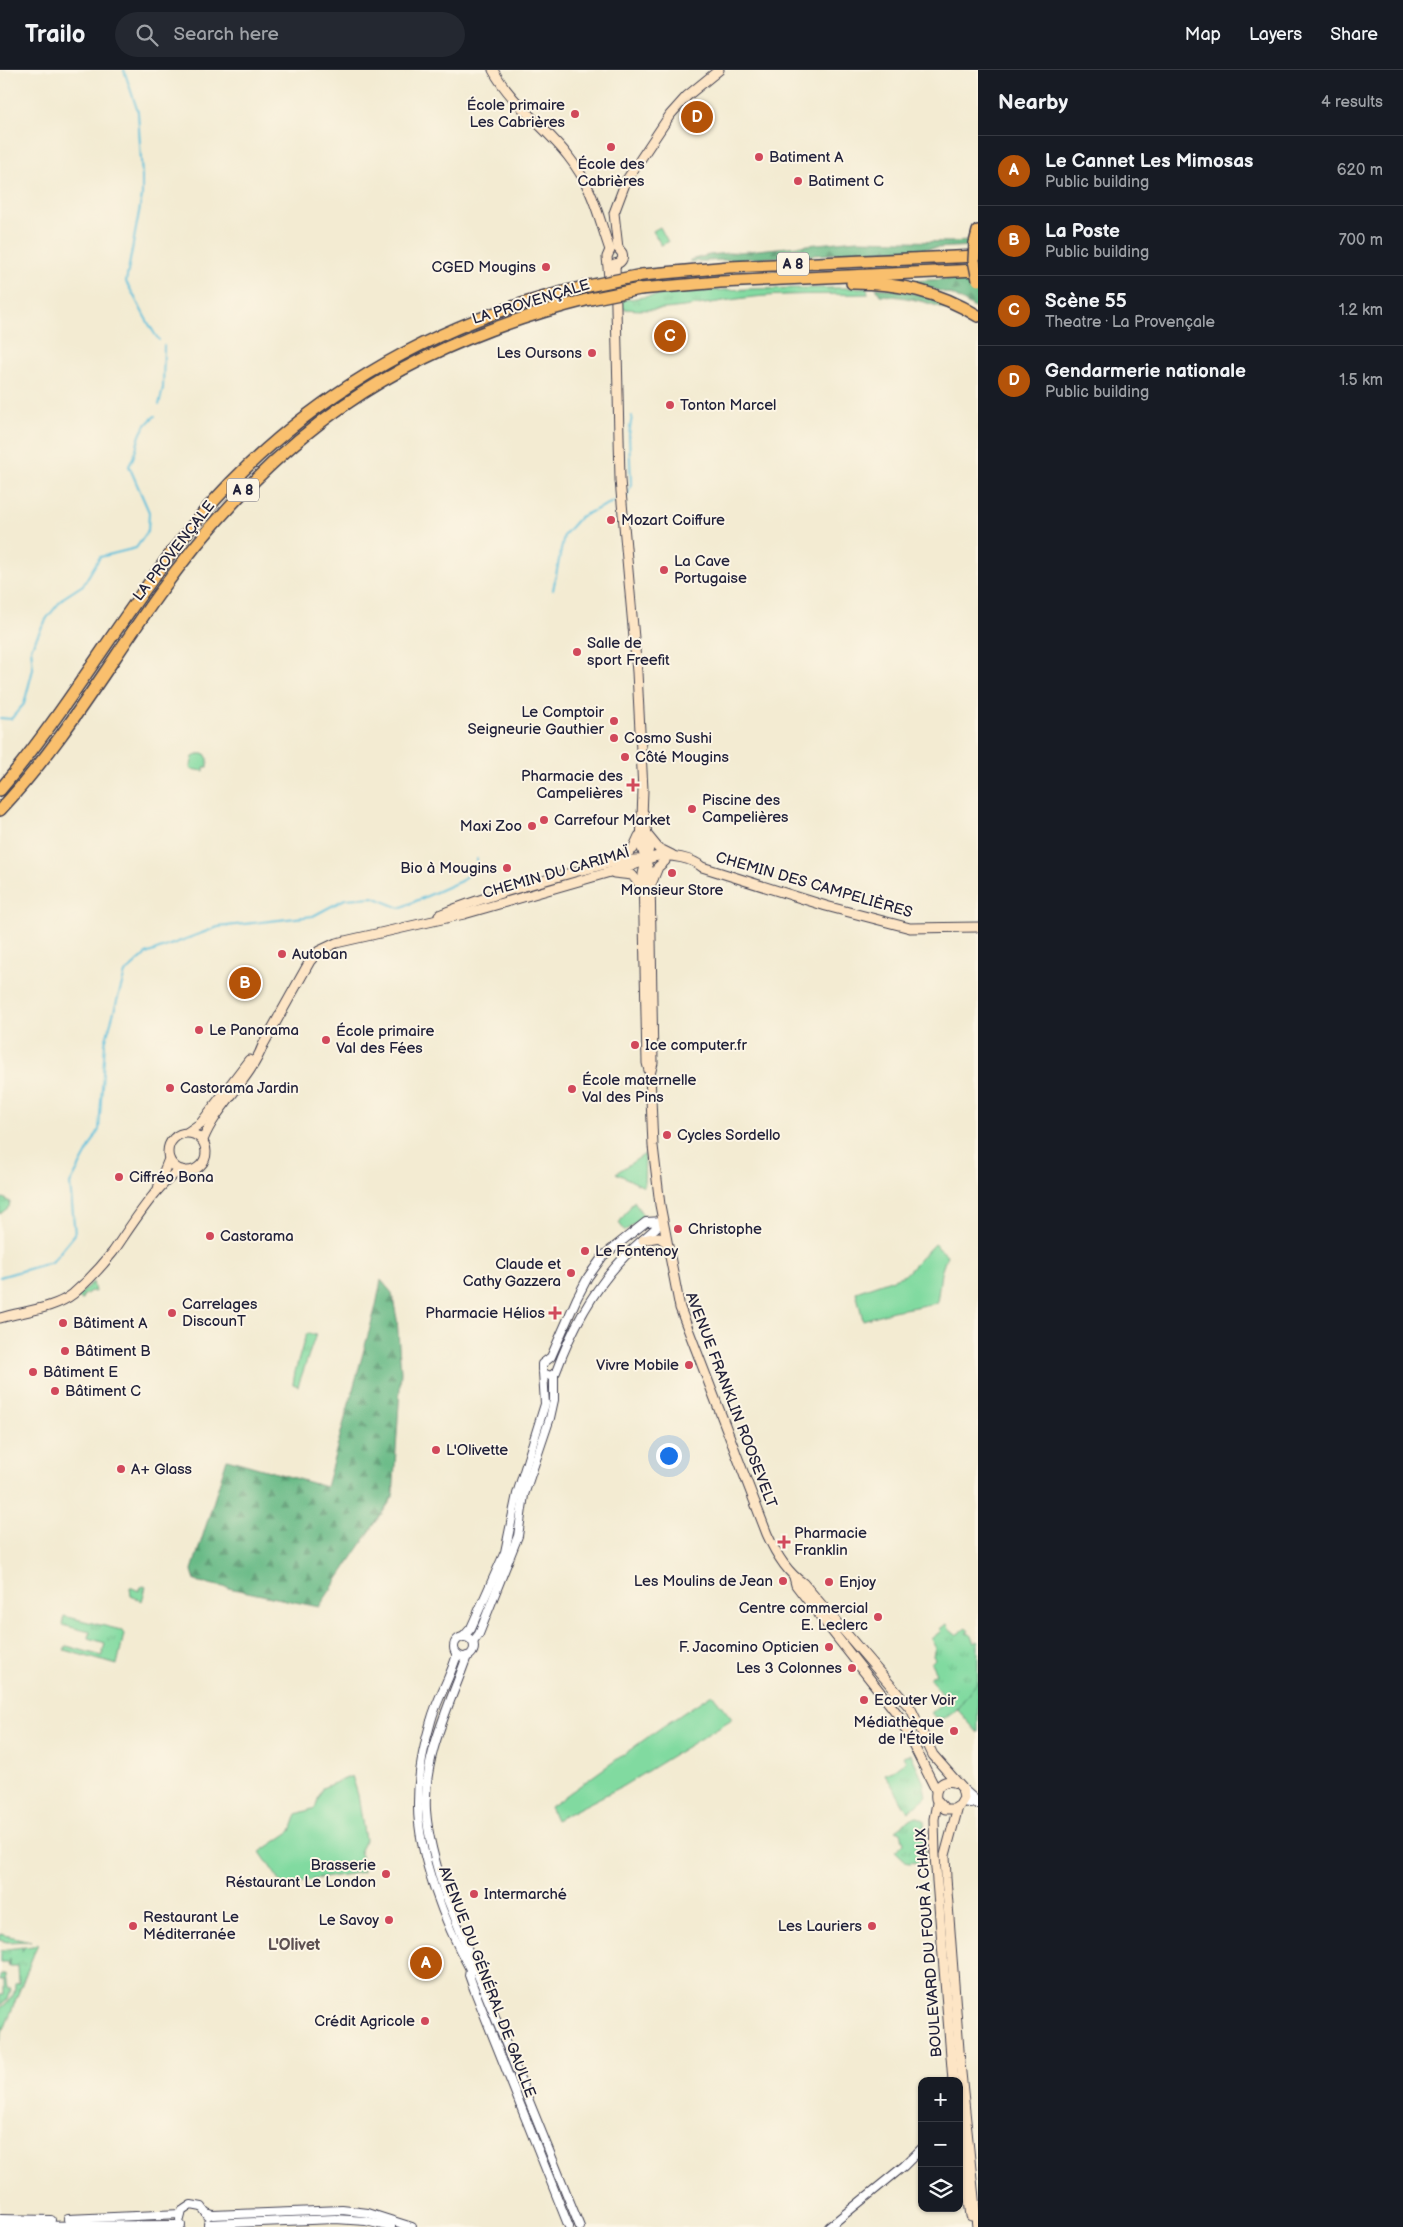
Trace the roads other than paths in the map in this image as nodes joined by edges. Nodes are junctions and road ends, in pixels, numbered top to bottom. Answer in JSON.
{"nodes":[{"id":1,"x":493,"y":70,"type":"edge"},
{"id":2,"x":719,"y":70,"type":"edge"},
{"id":3,"x":978,"y":231,"type":"edge"},
{"id":4,"x":976,"y":247,"type":"edge"},
{"id":5,"x":614,"y":249,"type":"junction"},
{"id":6,"x":978,"y":256,"type":"edge"},
{"id":7,"x":945,"y":257,"type":"junction"},
{"id":8,"x":612,"y":263,"type":"junction"},
{"id":9,"x":978,"y":270,"type":"edge"},
{"id":10,"x":785,"y":279,"type":"junction"},
{"id":11,"x":978,"y":281,"type":"edge"},
{"id":12,"x":978,"y":316,"type":"edge"},
{"id":13,"x":0,"y":790,"type":"edge"},
{"id":14,"x":0,"y":810,"type":"edge"},
{"id":15,"x":645,"y":833,"type":"junction"},
{"id":16,"x":679,"y":858,"type":"junction"},
{"id":17,"x":645,"y":860,"type":"junction"},
{"id":18,"x":665,"y":861,"type":"junction"},
{"id":19,"x":609,"y":863,"type":"junction"},
{"id":20,"x":702,"y":867,"type":"junction"},
{"id":21,"x":604,"y":873,"type":"junction"},
{"id":22,"x":647,"y":886,"type":"junction"},
{"id":23,"x":413,"y":926,"type":"junction"},
{"id":24,"x":978,"y":927,"type":"edge"},
{"id":25,"x":263,"y":1044,"type":"junction"},
{"id":26,"x":188,"y":1132,"type":"junction"},
{"id":27,"x":203,"y":1140,"type":"junction"},
{"id":28,"x":169,"y":1159,"type":"junction"},
{"id":29,"x":182,"y":1170,"type":"junction"},
{"id":30,"x":158,"y":1189,"type":"junction"},
{"id":31,"x":662,"y":1221,"type":"junction"},
{"id":32,"x":624,"y":1239,"type":"junction"},
{"id":33,"x":643,"y":1240,"type":"junction"},
{"id":34,"x":666,"y":1242,"type":"junction"},
{"id":35,"x":632,"y":1249,"type":"junction"},
{"id":36,"x":0,"y":1318,"type":"edge"},
{"id":37,"x":568,"y":1330,"type":"junction"},
{"id":38,"x":548,"y":1360,"type":"junction"},
{"id":39,"x":557,"y":1365,"type":"junction"},
{"id":40,"x":543,"y":1372,"type":"junction"},
{"id":41,"x":554,"y":1374,"type":"junction"},
{"id":42,"x":794,"y":1577,"type":"junction"},
{"id":43,"x":464,"y":1636,"type":"junction"},
{"id":44,"x":472,"y":1642,"type":"junction"},
{"id":45,"x":457,"y":1654,"type":"junction"},
{"id":46,"x":467,"y":1656,"type":"junction"},
{"id":47,"x":889,"y":1683,"type":"junction"},
{"id":48,"x":880,"y":1690,"type":"junction"},
{"id":49,"x":927,"y":1775,"type":"junction"},
{"id":50,"x":959,"y":1786,"type":"junction"},
{"id":51,"x":936,"y":1790,"type":"junction"},
{"id":52,"x":937,"y":1803,"type":"junction"},
{"id":53,"x":978,"y":1803,"type":"edge"},
{"id":54,"x":960,"y":1805,"type":"junction"},
{"id":55,"x":934,"y":1819,"type":"junction"},
{"id":56,"x":960,"y":2063,"type":"junction"},
{"id":57,"x":953,"y":2077,"type":"edge"},
{"id":58,"x":958,"y":2077,"type":"edge"},
{"id":59,"x":963,"y":2122,"type":"edge"},
{"id":60,"x":963,"y":2127,"type":"edge"},
{"id":61,"x":544,"y":2141,"type":"junction"},
{"id":62,"x":536,"y":2145,"type":"junction"},
{"id":63,"x":918,"y":2152,"type":"edge"},
{"id":64,"x":207,"y":2213,"type":"junction"},
{"id":65,"x":181,"y":2214,"type":"junction"},
{"id":66,"x":2,"y":2224,"type":"edge"},
{"id":67,"x":207,"y":2225,"type":"edge"},
{"id":68,"x":182,"y":2226,"type":"edge"},
{"id":69,"x":391,"y":2227,"type":"edge"},
{"id":70,"x":412,"y":2227,"type":"edge"},
{"id":71,"x":569,"y":2227,"type":"edge"},
{"id":72,"x":580,"y":2227,"type":"edge"},
{"id":73,"x":829,"y":2227,"type":"edge"},
{"id":74,"x":973,"y":2227,"type":"edge"},
{"id":75,"x":977,"y":2227,"type":"edge"}],
"edges":[{"from":1,"to":5,"type":"main road"},
{"from":2,"to":5,"type":"main road"},
{"from":3,"to":4,"type":"highway"},
{"from":4,"to":7,"type":"highway"},
{"from":4,"to":11,"type":"highway","bridge":true},
{"from":5,"to":8,"type":"main road"},
{"from":5,"to":8,"type":"main road"},
{"from":6,"to":7,"type":"highway","name":"LA PROVENÇALE","number":"A 8"},
{"from":7,"to":13,"type":"highway","name":"LA PROVENÇALE","number":"A 8","bridge":true},
{"from":8,"to":15,"type":"main road","name":"AVENUE FRANKLIN ROOSEVELT"},
{"from":9,"to":10,"type":"highway","name":"LA PROVENÇALE","number":"A 8"},
{"from":10,"to":12,"type":"highway"},
{"from":10,"to":14,"type":"highway","name":"LA PROVENÇALE","number":"A 8","bridge":true},
{"from":15,"to":16,"type":"main road"},
{"from":15,"to":17,"type":"main road","name":"AVENUE FRANKLIN ROOSEVELT"},
{"from":15,"to":19,"type":"main road"},
{"from":16,"to":17,"type":"main road","name":"CHEMIN DES CAMPELIÈRES"},
{"from":16,"to":20,"type":"main road","name":"CHEMIN DES CAMPELIÈRES"},
{"from":17,"to":18,"type":"main road","name":"CHEMIN DES CAMPELIÈRES"},
{"from":17,"to":19,"type":"main road","name":"CHEMIN DU CARIMAÏ"},
{"from":17,"to":21,"type":"main road","name":"CHEMIN DU CARIMAÏ"},
{"from":17,"to":22,"type":"main road","name":"AVENUE FRANKLIN ROOSEVELT"},
{"from":18,"to":20,"type":"main road","name":"CHEMIN DES CAMPELIÈRES"},
{"from":18,"to":22,"type":"main road"},
{"from":19,"to":23,"type":"main road","name":"CHEMIN DU CARIMAÏ"},
{"from":20,"to":24,"type":"main road","name":"CHEMIN DES CAMPELIÈRES"},
{"from":21,"to":22,"type":"main road"},
{"from":21,"to":23,"type":"main road","name":"CHEMIN DU CARIMAÏ"},
{"from":22,"to":31,"type":"main road","name":"AVENUE FRANKLIN ROOSEVELT"},
{"from":23,"to":25,"type":"main road","name":"CHEMIN DU CARIMAÏ"},
{"from":25,"to":26,"type":"main road","name":"CHEMIN DU CARIMAÏ"},
{"from":25,"to":27,"type":"main road","name":"CHEMIN DU CARIMAÏ"},
{"from":26,"to":27,"type":"main road"},
{"from":26,"to":28,"type":"main road"},
{"from":27,"to":29,"type":"main road"},
{"from":28,"to":29,"type":"main road"},
{"from":28,"to":30,"type":"main road"},
{"from":29,"to":30,"type":"main road"},
{"from":30,"to":36,"type":"main road"},
{"from":31,"to":32,"type":"street"},
{"from":31,"to":33,"type":"street"},
{"from":31,"to":34,"type":"main road","name":"AVENUE FRANKLIN ROOSEVELT"},
{"from":32,"to":35,"type":"street"},
{"from":32,"to":37,"type":"street"},
{"from":33,"to":34,"type":"main road"},
{"from":33,"to":35,"type":"street"},
{"from":34,"to":42,"type":"main road","name":"AVENUE FRANKLIN ROOSEVELT"},
{"from":35,"to":37,"type":"street"},
{"from":37,"to":38,"type":"street"},
{"from":37,"to":39,"type":"street"},
{"from":38,"to":39,"type":"street"},
{"from":38,"to":40,"type":"street"},
{"from":39,"to":41,"type":"street"},
{"from":40,"to":41,"type":"street"},
{"from":40,"to":43,"type":"street"},
{"from":41,"to":44,"type":"street"},
{"from":42,"to":47,"type":"main road","name":"AVENUE FRANKLIN ROOSEVELT"},
{"from":42,"to":48,"type":"main road","name":"AVENUE FRANKLIN ROOSEVELT"},
{"from":43,"to":44,"type":"street"},
{"from":43,"to":45,"type":"street"},
{"from":44,"to":46,"type":"street"},
{"from":45,"to":46,"type":"street"},
{"from":45,"to":62,"type":"street","name":"AVENUE DU GÉNÉRAL DE GAULLE"},
{"from":46,"to":61,"type":"street","name":"AVENUE DU GÉNÉRAL DE GAULLE"},
{"from":47,"to":48,"type":"main road"},
{"from":47,"to":50,"type":"main road","name":"AVENUE FRANKLIN ROOSEVELT"},
{"from":48,"to":49,"type":"main road","name":"AVENUE FRANKLIN ROOSEVELT"},
{"from":49,"to":51,"type":"main road","name":"AVENUE FRANKLIN ROOSEVELT"},
{"from":49,"to":55,"type":"main road"},
{"from":50,"to":51,"type":"main road"},
{"from":50,"to":53,"type":"street","name":"AVENUE FRANKLIN ROOSEVELT"},
{"from":50,"to":54,"type":"main road"},
{"from":51,"to":52,"type":"main road"},
{"from":52,"to":54,"type":"main road"},
{"from":52,"to":55,"type":"main road","name":"BOULEVARD DU FOUR À CHAUX"},
{"from":53,"to":54,"type":"street","name":"AVENUE FRANKLIN ROOSEVELT"},
{"from":54,"to":56,"type":"main road","name":"BOULEVARD DU FOUR À CHAUX"},
{"from":55,"to":57,"type":"main road","name":"BOULEVARD DU FOUR À CHAUX"},
{"from":56,"to":58,"type":"main road"},
{"from":56,"to":59,"type":"main road","name":"BOULEVARD DU FOUR À CHAUX"},
{"from":60,"to":74,"type":"main road","name":"BOULEVARD DU FOUR À CHAUX"},
{"from":60,"to":75,"type":"main road","name":"BOULEVARD DU FOUR À CHAUX"},
{"from":61,"to":62,"type":"street"},
{"from":61,"to":72,"type":"street","name":"AVENUE DU GÉNÉRAL DE GAULLE"},
{"from":62,"to":71,"type":"street","name":"AVENUE DU GÉNÉRAL DE GAULLE"},
{"from":63,"to":73,"type":"street"},
{"from":64,"to":65,"type":"street"},
{"from":64,"to":67,"type":"street"},
{"from":64,"to":70,"type":"street"},
{"from":65,"to":66,"type":"street"},
{"from":65,"to":68,"type":"street"},
{"from":66,"to":68,"type":"street"},
{"from":67,"to":69,"type":"street"}]}
